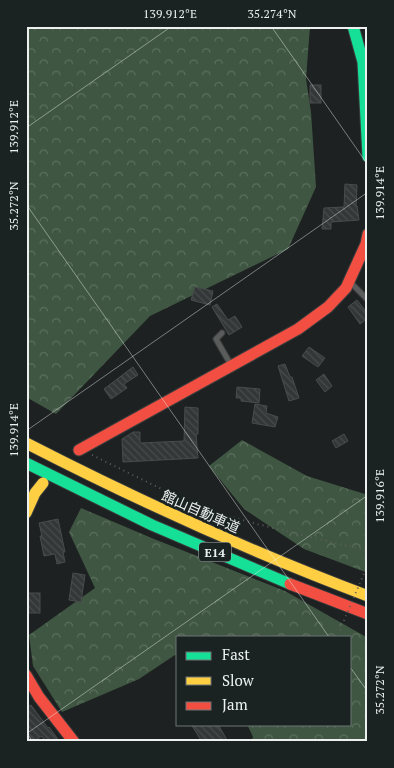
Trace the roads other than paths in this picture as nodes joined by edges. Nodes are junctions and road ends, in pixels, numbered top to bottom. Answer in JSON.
{"nodes":[{"id":1,"x":353,"y":26,"type":"edge"},
{"id":2,"x":368,"y":157,"type":"edge"},
{"id":3,"x":368,"y":234,"type":"edge"},
{"id":4,"x":349,"y":281,"type":"junction"},
{"id":5,"x":368,"y":300,"type":"edge"},
{"id":6,"x":222,"y":332,"type":"dead end"},
{"id":7,"x":232,"y":365,"type":"junction"},
{"id":8,"x":26,"y":443,"type":"edge"},
{"id":9,"x":81,"y":449,"type":"road end"},
{"id":10,"x":26,"y":463,"type":"edge"},
{"id":11,"x":43,"y":482,"type":"dead end"},
{"id":12,"x":26,"y":513,"type":"edge"},
{"id":13,"x":368,"y":596,"type":"edge"},
{"id":14,"x":368,"y":614,"type":"edge"},
{"id":15,"x":26,"y":674,"type":"edge"},
{"id":16,"x":74,"y":742,"type":"edge"}],
"edges":[{"from":1,"to":2,"type":"main road"},
{"from":3,"to":4,"type":"main road"},
{"from":4,"to":5,"type":"lane"},
{"from":4,"to":7,"type":"main road"},
{"from":6,"to":7,"type":"lane"},
{"from":7,"to":9,"type":"main road"},
{"from":8,"to":13,"type":"main road","name":"館山自動車道","number":"E14"},
{"from":10,"to":14,"type":"main road","number":"E14"},
{"from":11,"to":12,"type":"main road"},
{"from":15,"to":16,"type":"main road"}]}
